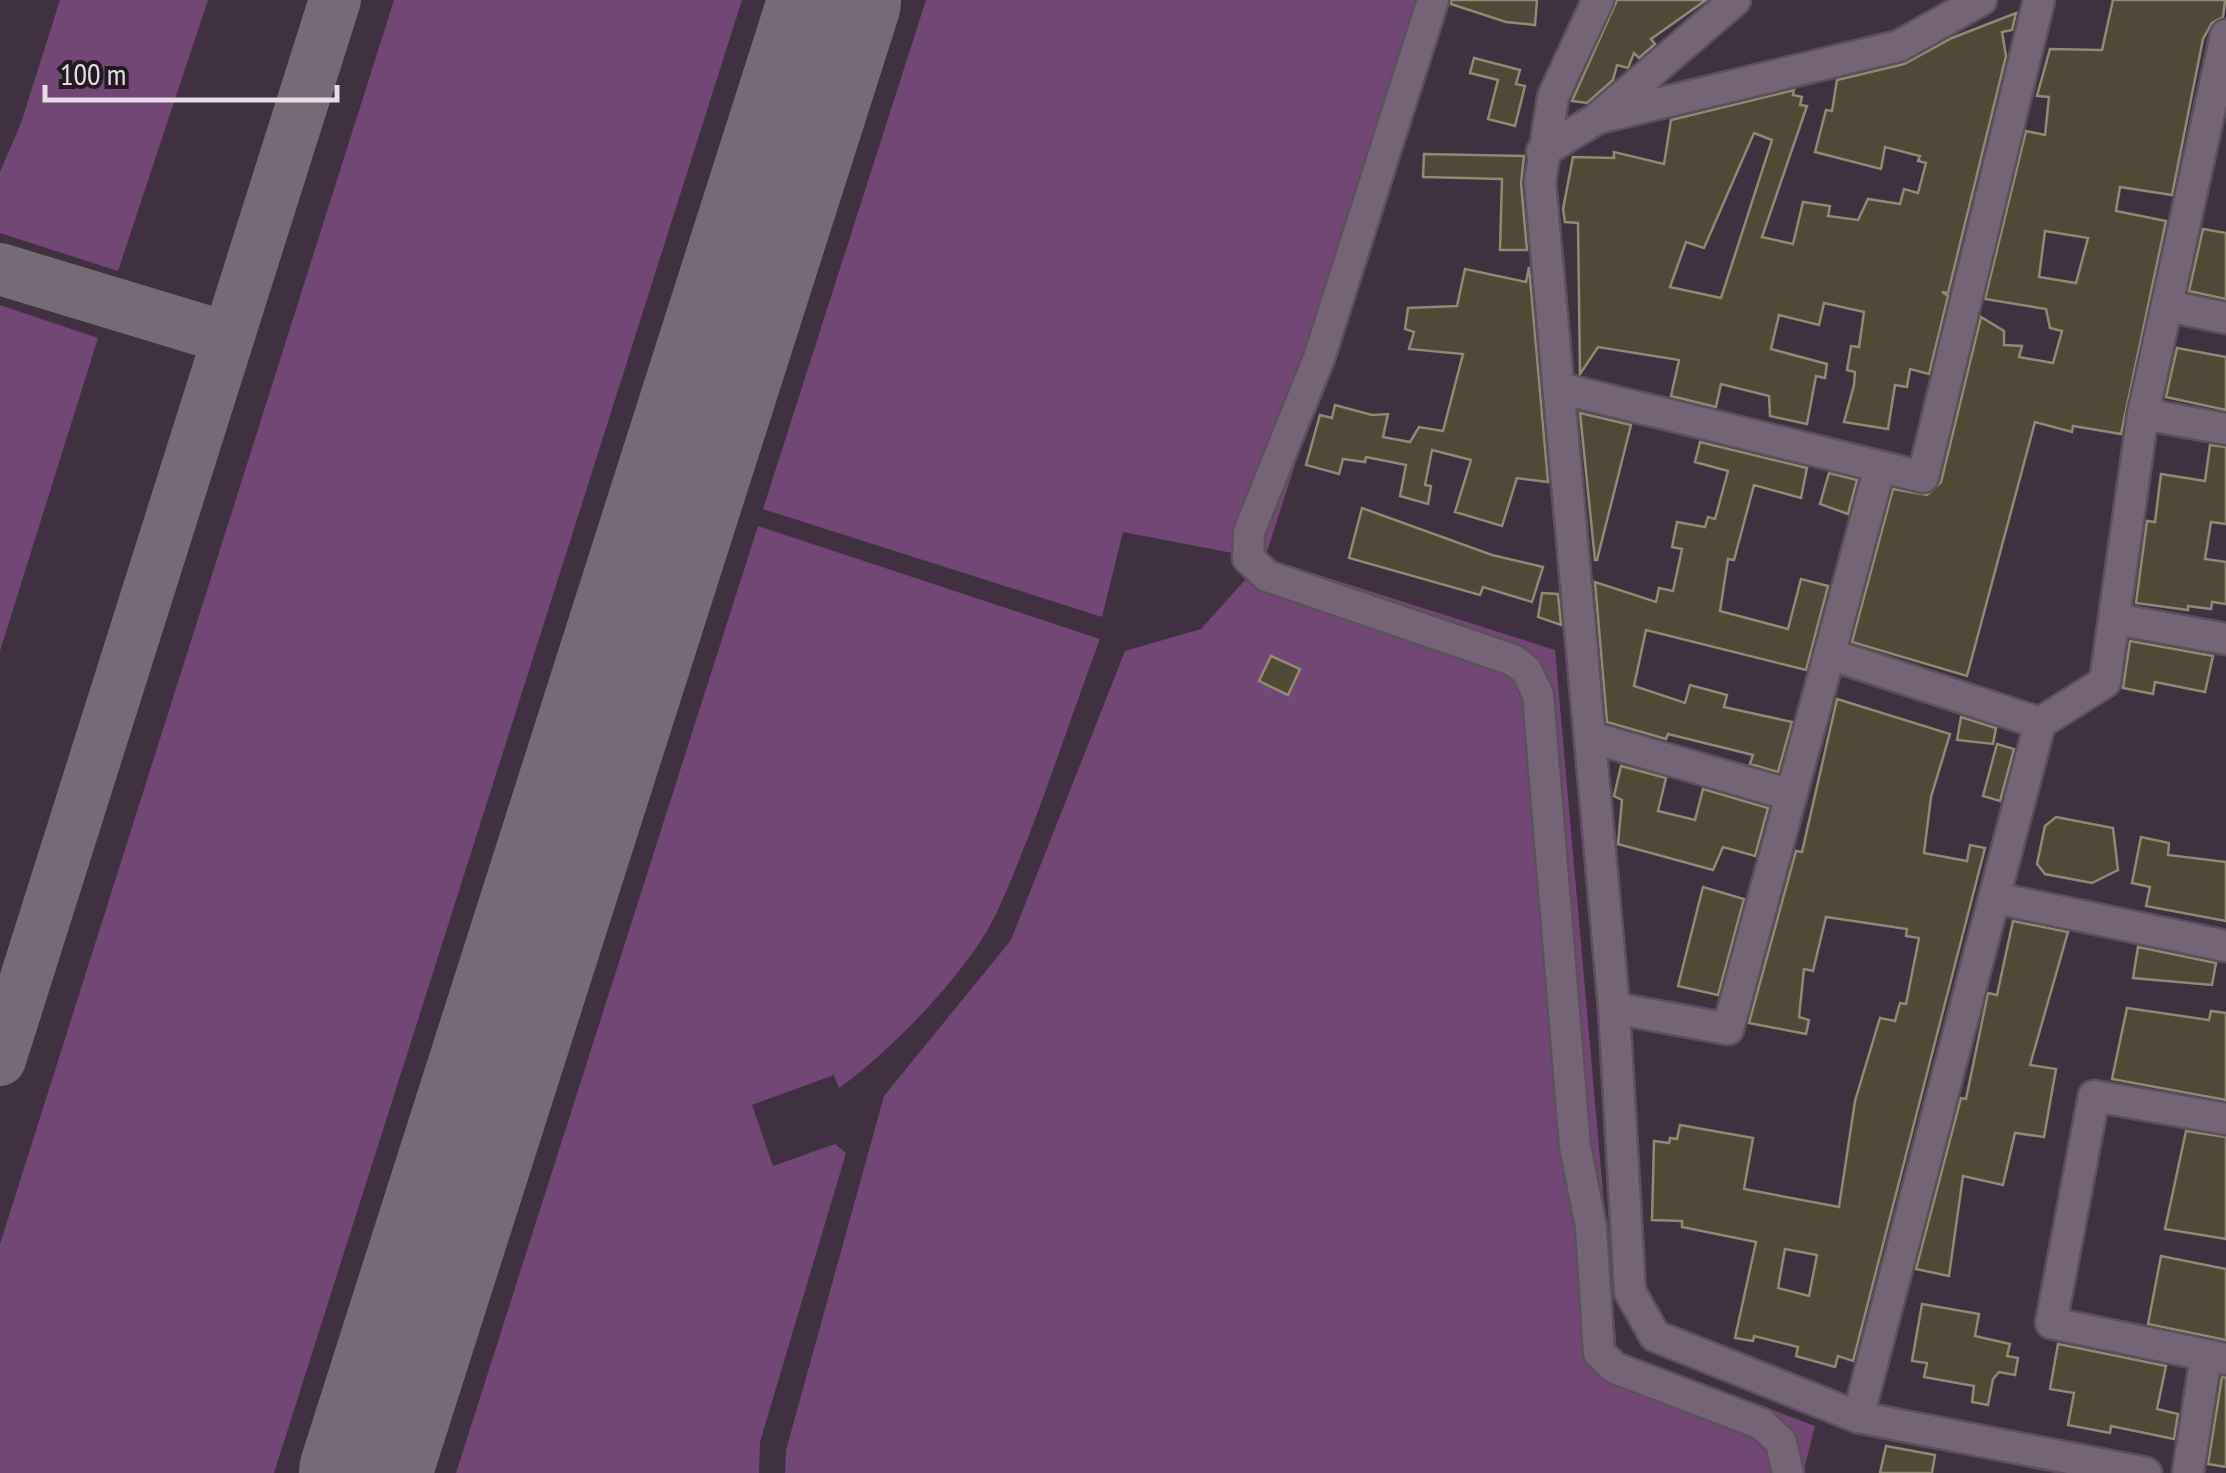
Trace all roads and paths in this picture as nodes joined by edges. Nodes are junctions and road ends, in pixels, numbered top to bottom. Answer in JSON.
{"nodes":[{"id":1,"x":1433,"y":0,"type":"edge"},
{"id":2,"x":1598,"y":0,"type":"edge"},
{"id":3,"x":1735,"y":0,"type":"edge"},
{"id":4,"x":1981,"y":0,"type":"edge"},
{"id":5,"x":2039,"y":0,"type":"edge"},
{"id":6,"x":2226,"y":35,"type":"edge"},
{"id":7,"x":1598,"y":118,"type":"junction"},
{"id":8,"x":1542,"y":152,"type":"junction"},
{"id":9,"x":2168,"y":306,"type":"junction"},
{"id":10,"x":2226,"y":318,"type":"edge"},
{"id":11,"x":1559,"y":388,"type":"junction"},
{"id":12,"x":2143,"y":414,"type":"junction"},
{"id":13,"x":2226,"y":429,"type":"edge"},
{"id":14,"x":1880,"y":467,"type":"junction"},
{"id":15,"x":2116,"y":619,"type":"junction"},
{"id":16,"x":2226,"y":639,"type":"edge"},
{"id":17,"x":1829,"y":654,"type":"junction"},
{"id":18,"x":2040,"y":723,"type":"junction"},
{"id":19,"x":1590,"y":738,"type":"junction"},
{"id":20,"x":1791,"y":795,"type":"junction"},
{"id":21,"x":1994,"y":898,"type":"junction"},
{"id":22,"x":2226,"y":946,"type":"edge"},
{"id":23,"x":1614,"y":1008,"type":"junction"},
{"id":24,"x":2226,"y":1119,"type":"edge"},
{"id":25,"x":2216,"y":1357,"type":"edge"},
{"id":26,"x":1858,"y":1417,"type":"junction"},
{"id":27,"x":1788,"y":1473,"type":"edge"},
{"id":28,"x":2146,"y":1473,"type":"edge"},
{"id":29,"x":2188,"y":1473,"type":"edge"}],
"edges":[{"from":1,"to":27,"type":"street"},
{"from":2,"to":8,"type":"street"},
{"from":3,"to":7,"type":"street"},
{"from":4,"to":7,"type":"street"},
{"from":5,"to":14,"type":"street"},
{"from":6,"to":9,"type":"street"},
{"from":7,"to":8,"type":"street"},
{"from":8,"to":11,"type":"street"},
{"from":9,"to":10,"type":"street"},
{"from":9,"to":12,"type":"street"},
{"from":11,"to":14,"type":"street"},
{"from":11,"to":19,"type":"street"},
{"from":12,"to":13,"type":"street"},
{"from":12,"to":15,"type":"street"},
{"from":14,"to":17,"type":"street"},
{"from":15,"to":16,"type":"street"},
{"from":15,"to":18,"type":"street"},
{"from":17,"to":18,"type":"street"},
{"from":17,"to":20,"type":"street"},
{"from":18,"to":21,"type":"street"},
{"from":19,"to":20,"type":"street"},
{"from":19,"to":23,"type":"street"},
{"from":20,"to":23,"type":"street"},
{"from":21,"to":22,"type":"street"},
{"from":21,"to":26,"type":"street"},
{"from":23,"to":26,"type":"street"},
{"from":24,"to":25,"type":"street"},
{"from":25,"to":29,"type":"street"},
{"from":26,"to":28,"type":"street"}]}
